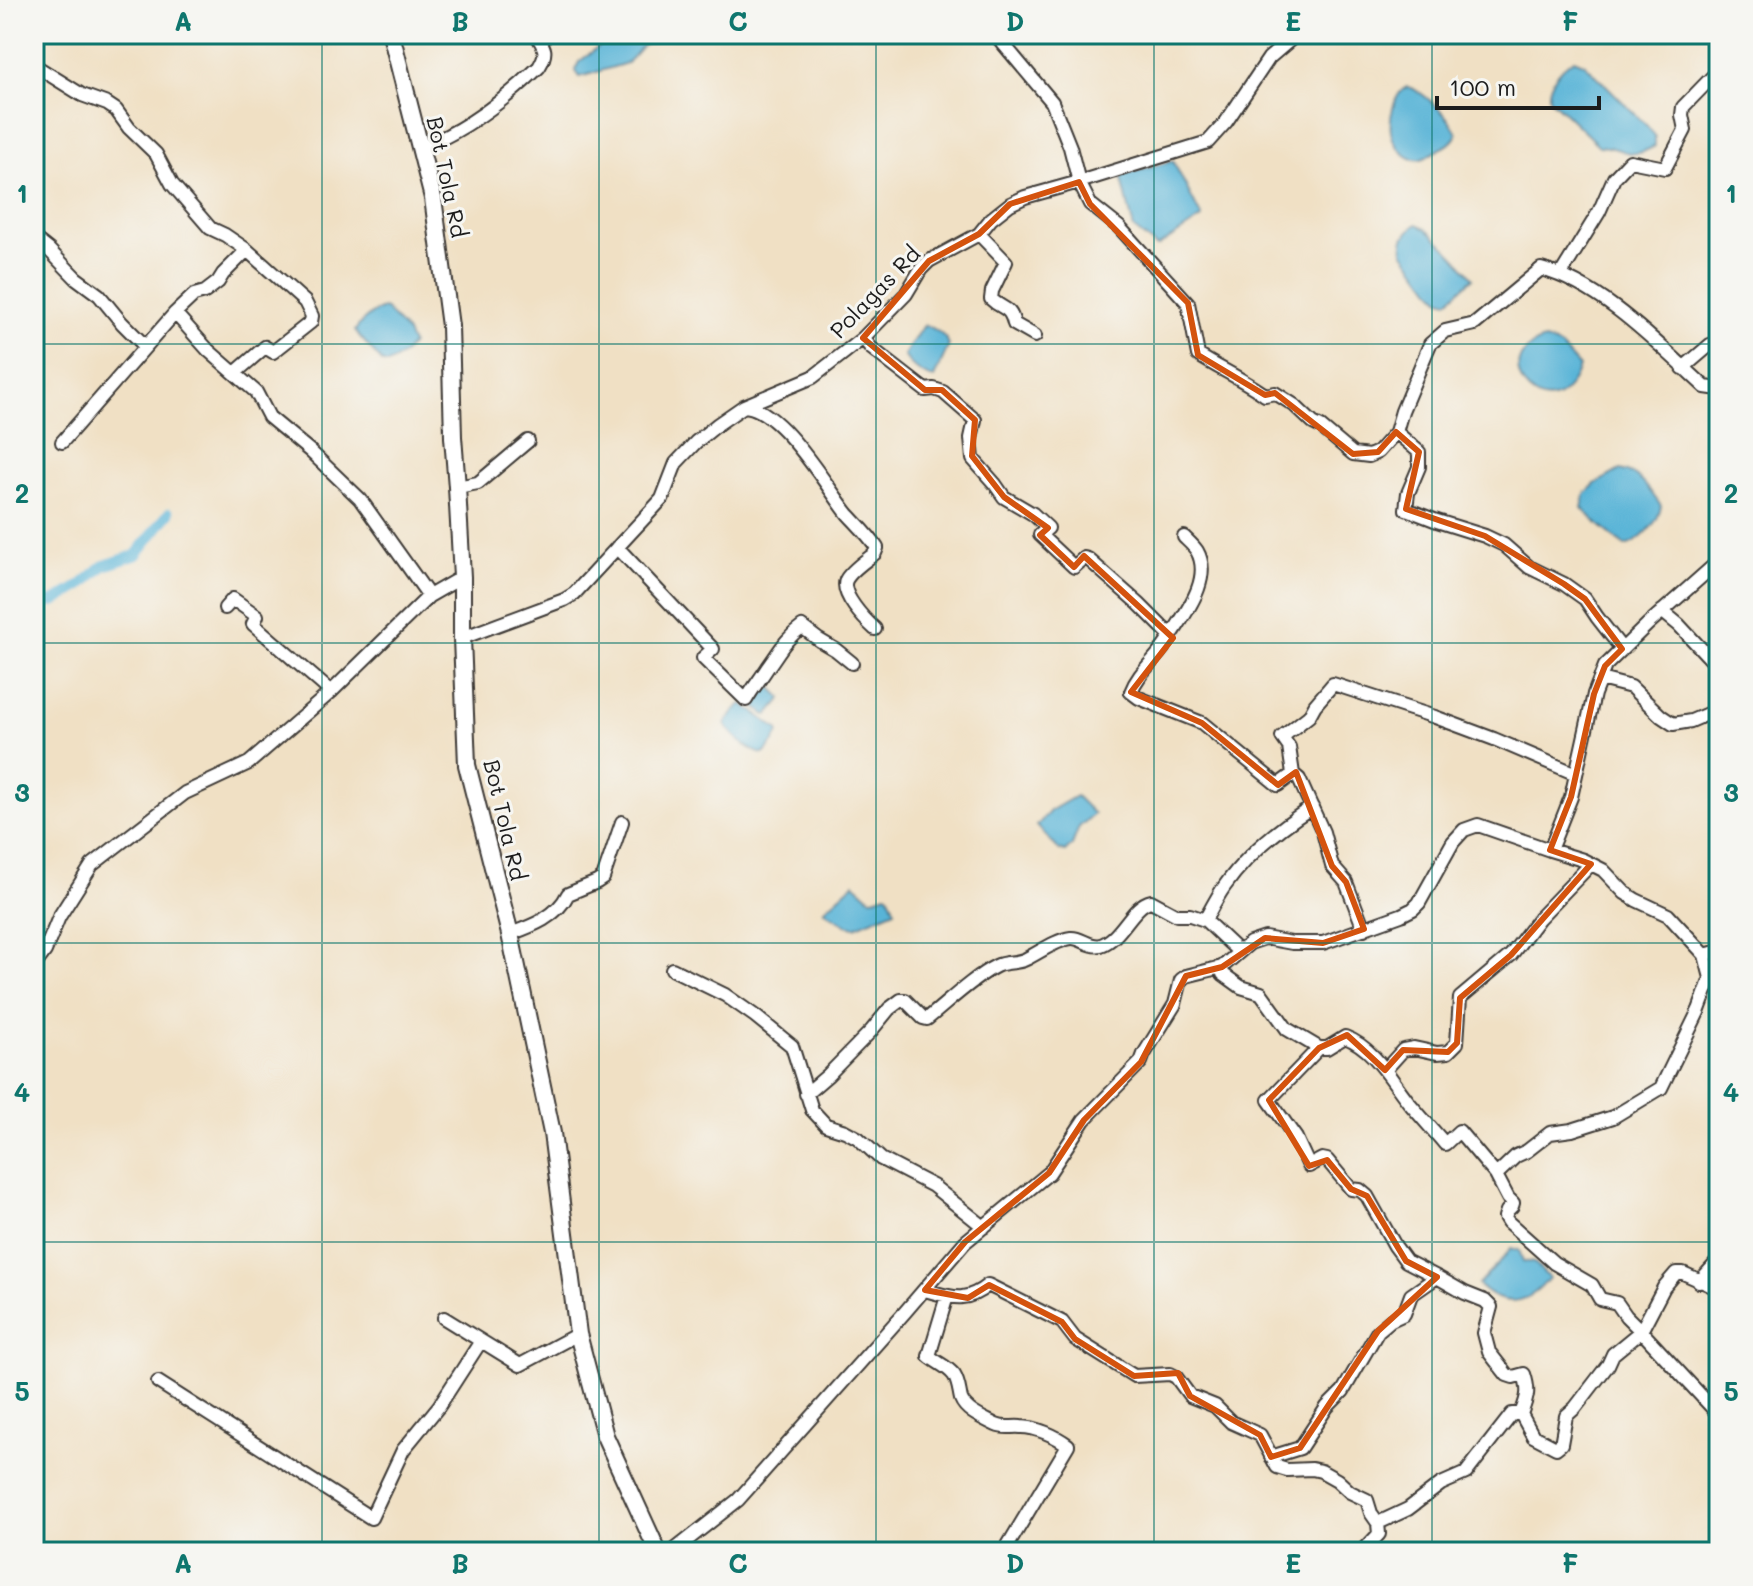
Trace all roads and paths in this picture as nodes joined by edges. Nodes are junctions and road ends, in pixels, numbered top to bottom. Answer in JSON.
{"nodes":[{"id":1,"x":391,"y":34,"type":"edge"},
{"id":2,"x":536,"y":34,"type":"edge"},
{"id":3,"x":995,"y":34,"type":"edge"},
{"id":4,"x":1295,"y":35,"type":"edge"},
{"id":5,"x":34,"y":65,"type":"edge"},
{"id":6,"x":1719,"y":70,"type":"edge"},
{"id":7,"x":420,"y":148,"type":"junction"},
{"id":8,"x":1079,"y":182,"type":"junction"},
{"id":9,"x":979,"y":234,"type":"junction"},
{"id":10,"x":34,"y":238,"type":"edge"},
{"id":11,"x":247,"y":250,"type":"junction"},
{"id":12,"x":1561,"y":274,"type":"junction"},
{"id":13,"x":175,"y":313,"type":"junction"},
{"id":14,"x":1035,"y":336,"type":"dead end"},
{"id":15,"x":863,"y":338,"type":"junction"},
{"id":16,"x":1719,"y":342,"type":"edge"},
{"id":17,"x":145,"y":346,"type":"junction"},
{"id":18,"x":1683,"y":368,"type":"junction"},
{"id":19,"x":235,"y":373,"type":"junction"},
{"id":20,"x":1719,"y":389,"type":"edge"},
{"id":21,"x":744,"y":406,"type":"junction"},
{"id":22,"x":1396,"y":432,"type":"junction"},
{"id":23,"x":528,"y":441,"type":"dead end"},
{"id":24,"x":62,"y":442,"type":"dead end"},
{"id":25,"x":457,"y":487,"type":"junction"},
{"id":26,"x":1184,"y":537,"type":"dead end"},
{"id":27,"x":617,"y":547,"type":"junction"},
{"id":28,"x":1719,"y":561,"type":"edge"},
{"id":29,"x":462,"y":577,"type":"junction"},
{"id":30,"x":429,"y":596,"type":"junction"},
{"id":31,"x":225,"y":608,"type":"dead end"},
{"id":32,"x":1662,"y":611,"type":"junction"},
{"id":33,"x":875,"y":629,"type":"dead end"},
{"id":34,"x":1171,"y":636,"type":"junction"},
{"id":35,"x":462,"y":638,"type":"junction"},
{"id":36,"x":1622,"y":649,"type":"junction"},
{"id":37,"x":852,"y":663,"type":"dead end"},
{"id":38,"x":1719,"y":668,"type":"edge"},
{"id":39,"x":1600,"y":679,"type":"junction"},
{"id":40,"x":331,"y":692,"type":"junction"},
{"id":41,"x":1719,"y":715,"type":"edge"},
{"id":42,"x":1293,"y":774,"type":"junction"},
{"id":43,"x":1576,"y":774,"type":"junction"},
{"id":44,"x":1312,"y":807,"type":"junction"},
{"id":45,"x":622,"y":822,"type":"dead end"},
{"id":46,"x":1550,"y":850,"type":"junction"},
{"id":47,"x":1591,"y":864,"type":"junction"},
{"id":48,"x":1205,"y":920,"type":"junction"},
{"id":49,"x":1364,"y":929,"type":"junction"},
{"id":50,"x":510,"y":934,"type":"junction"},
{"id":51,"x":1719,"y":951,"type":"edge"},
{"id":52,"x":1239,"y":952,"type":"junction"},
{"id":53,"x":1705,"y":955,"type":"junction"},
{"id":54,"x":34,"y":966,"type":"edge"},
{"id":55,"x":1222,"y":967,"type":"junction"},
{"id":56,"x":672,"y":969,"type":"dead end"},
{"id":57,"x":1319,"y":1048,"type":"junction"},
{"id":58,"x":1385,"y":1070,"type":"junction"},
{"id":59,"x":806,"y":1094,"type":"junction"},
{"id":60,"x":1496,"y":1175,"type":"junction"},
{"id":61,"x":984,"y":1227,"type":"junction"},
{"id":62,"x":1719,"y":1260,"type":"edge"},
{"id":63,"x":1437,"y":1277,"type":"junction"},
{"id":64,"x":1699,"y":1282,"type":"junction"},
{"id":65,"x":1719,"y":1289,"type":"edge"},
{"id":66,"x":925,"y":1290,"type":"junction"},
{"id":67,"x":947,"y":1296,"type":"junction"},
{"id":68,"x":444,"y":1318,"type":"dead end"},
{"id":69,"x":1641,"y":1331,"type":"junction"},
{"id":70,"x":578,"y":1334,"type":"junction"},
{"id":71,"x":481,"y":1341,"type":"junction"},
{"id":72,"x":158,"y":1382,"type":"dead end"},
{"id":73,"x":1521,"y":1414,"type":"junction"},
{"id":74,"x":1719,"y":1415,"type":"edge"},
{"id":75,"x":1271,"y":1457,"type":"junction"},
{"id":76,"x":1378,"y":1523,"type":"junction"},
{"id":77,"x":658,"y":1552,"type":"edge"},
{"id":78,"x":672,"y":1552,"type":"edge"},
{"id":79,"x":1004,"y":1552,"type":"edge"},
{"id":80,"x":1362,"y":1552,"type":"edge"}],
"edges":[{"from":1,"to":7,"type":"main road","name":"Bot Tola Rd"},
{"from":2,"to":7,"type":"street"},
{"from":3,"to":8,"type":"street"},
{"from":4,"to":8,"type":"street","name":"Polagas Rd"},
{"from":5,"to":11,"type":"street"},
{"from":6,"to":12,"type":"street"},
{"from":7,"to":25,"type":"main road","name":"Bot Tola Rd"},
{"from":8,"to":9,"type":"street","name":"Polagas Rd"},
{"from":8,"to":22,"type":"street"},
{"from":9,"to":14,"type":"street"},
{"from":9,"to":15,"type":"street","name":"Polagas Rd"},
{"from":10,"to":17,"type":"street"},
{"from":11,"to":13,"type":"street"},
{"from":11,"to":19,"type":"street"},
{"from":12,"to":18,"type":"street"},
{"from":12,"to":22,"type":"street"},
{"from":13,"to":17,"type":"street"},
{"from":13,"to":19,"type":"street"},
{"from":15,"to":21,"type":"street","name":"Polagas Rd"},
{"from":15,"to":34,"type":"street"},
{"from":16,"to":18,"type":"street"},
{"from":17,"to":24,"type":"street"},
{"from":18,"to":20,"type":"street"},
{"from":19,"to":30,"type":"street"},
{"from":21,"to":27,"type":"street","name":"Polagas Rd"},
{"from":21,"to":33,"type":"street"},
{"from":22,"to":36,"type":"street"},
{"from":23,"to":25,"type":"street"},
{"from":25,"to":29,"type":"main road","name":"Bot Tola Rd"},
{"from":26,"to":34,"type":"street"},
{"from":27,"to":35,"type":"street","name":"Polagas Rd"},
{"from":27,"to":37,"type":"street"},
{"from":28,"to":32,"type":"street"},
{"from":29,"to":30,"type":"street"},
{"from":29,"to":35,"type":"main road","name":"Bot Tola Rd"},
{"from":30,"to":40,"type":"street"},
{"from":31,"to":40,"type":"street"},
{"from":32,"to":36,"type":"street"},
{"from":32,"to":38,"type":"street"},
{"from":34,"to":42,"type":"street"},
{"from":35,"to":50,"type":"main road","name":"Bot Tola Rd"},
{"from":36,"to":39,"type":"street"},
{"from":39,"to":41,"type":"street"},
{"from":39,"to":43,"type":"street"},
{"from":40,"to":54,"type":"street"},
{"from":42,"to":43,"type":"street"},
{"from":42,"to":44,"type":"street"},
{"from":43,"to":46,"type":"street"},
{"from":44,"to":48,"type":"street"},
{"from":44,"to":49,"type":"street"},
{"from":45,"to":50,"type":"street"},
{"from":46,"to":47,"type":"street"},
{"from":46,"to":49,"type":"street"},
{"from":47,"to":53,"type":"street"},
{"from":47,"to":58,"type":"street"},
{"from":48,"to":52,"type":"street"},
{"from":48,"to":59,"type":"street"},
{"from":49,"to":52,"type":"street"},
{"from":50,"to":70,"type":"main road","name":"Bot Tola Rd"},
{"from":51,"to":53,"type":"street"},
{"from":52,"to":55,"type":"street"},
{"from":53,"to":60,"type":"street"},
{"from":55,"to":57,"type":"street"},
{"from":55,"to":61,"type":"street"},
{"from":56,"to":59,"type":"street"},
{"from":57,"to":58,"type":"street"},
{"from":57,"to":63,"type":"street"},
{"from":58,"to":60,"type":"street"},
{"from":59,"to":61,"type":"street"},
{"from":60,"to":69,"type":"street"},
{"from":61,"to":66,"type":"street"},
{"from":62,"to":64,"type":"street"},
{"from":63,"to":73,"type":"street"},
{"from":63,"to":75,"type":"street"},
{"from":64,"to":65,"type":"street"},
{"from":64,"to":69,"type":"street"},
{"from":66,"to":67,"type":"street"},
{"from":66,"to":78,"type":"street"},
{"from":67,"to":75,"type":"street"},
{"from":67,"to":79,"type":"street"},
{"from":68,"to":71,"type":"street"},
{"from":69,"to":73,"type":"street"},
{"from":69,"to":74,"type":"street"},
{"from":70,"to":71,"type":"street"},
{"from":70,"to":77,"type":"main road","name":"Bot Tola Rd"},
{"from":71,"to":72,"type":"street"},
{"from":73,"to":76,"type":"street"},
{"from":75,"to":76,"type":"street"},
{"from":76,"to":80,"type":"street"}]}
